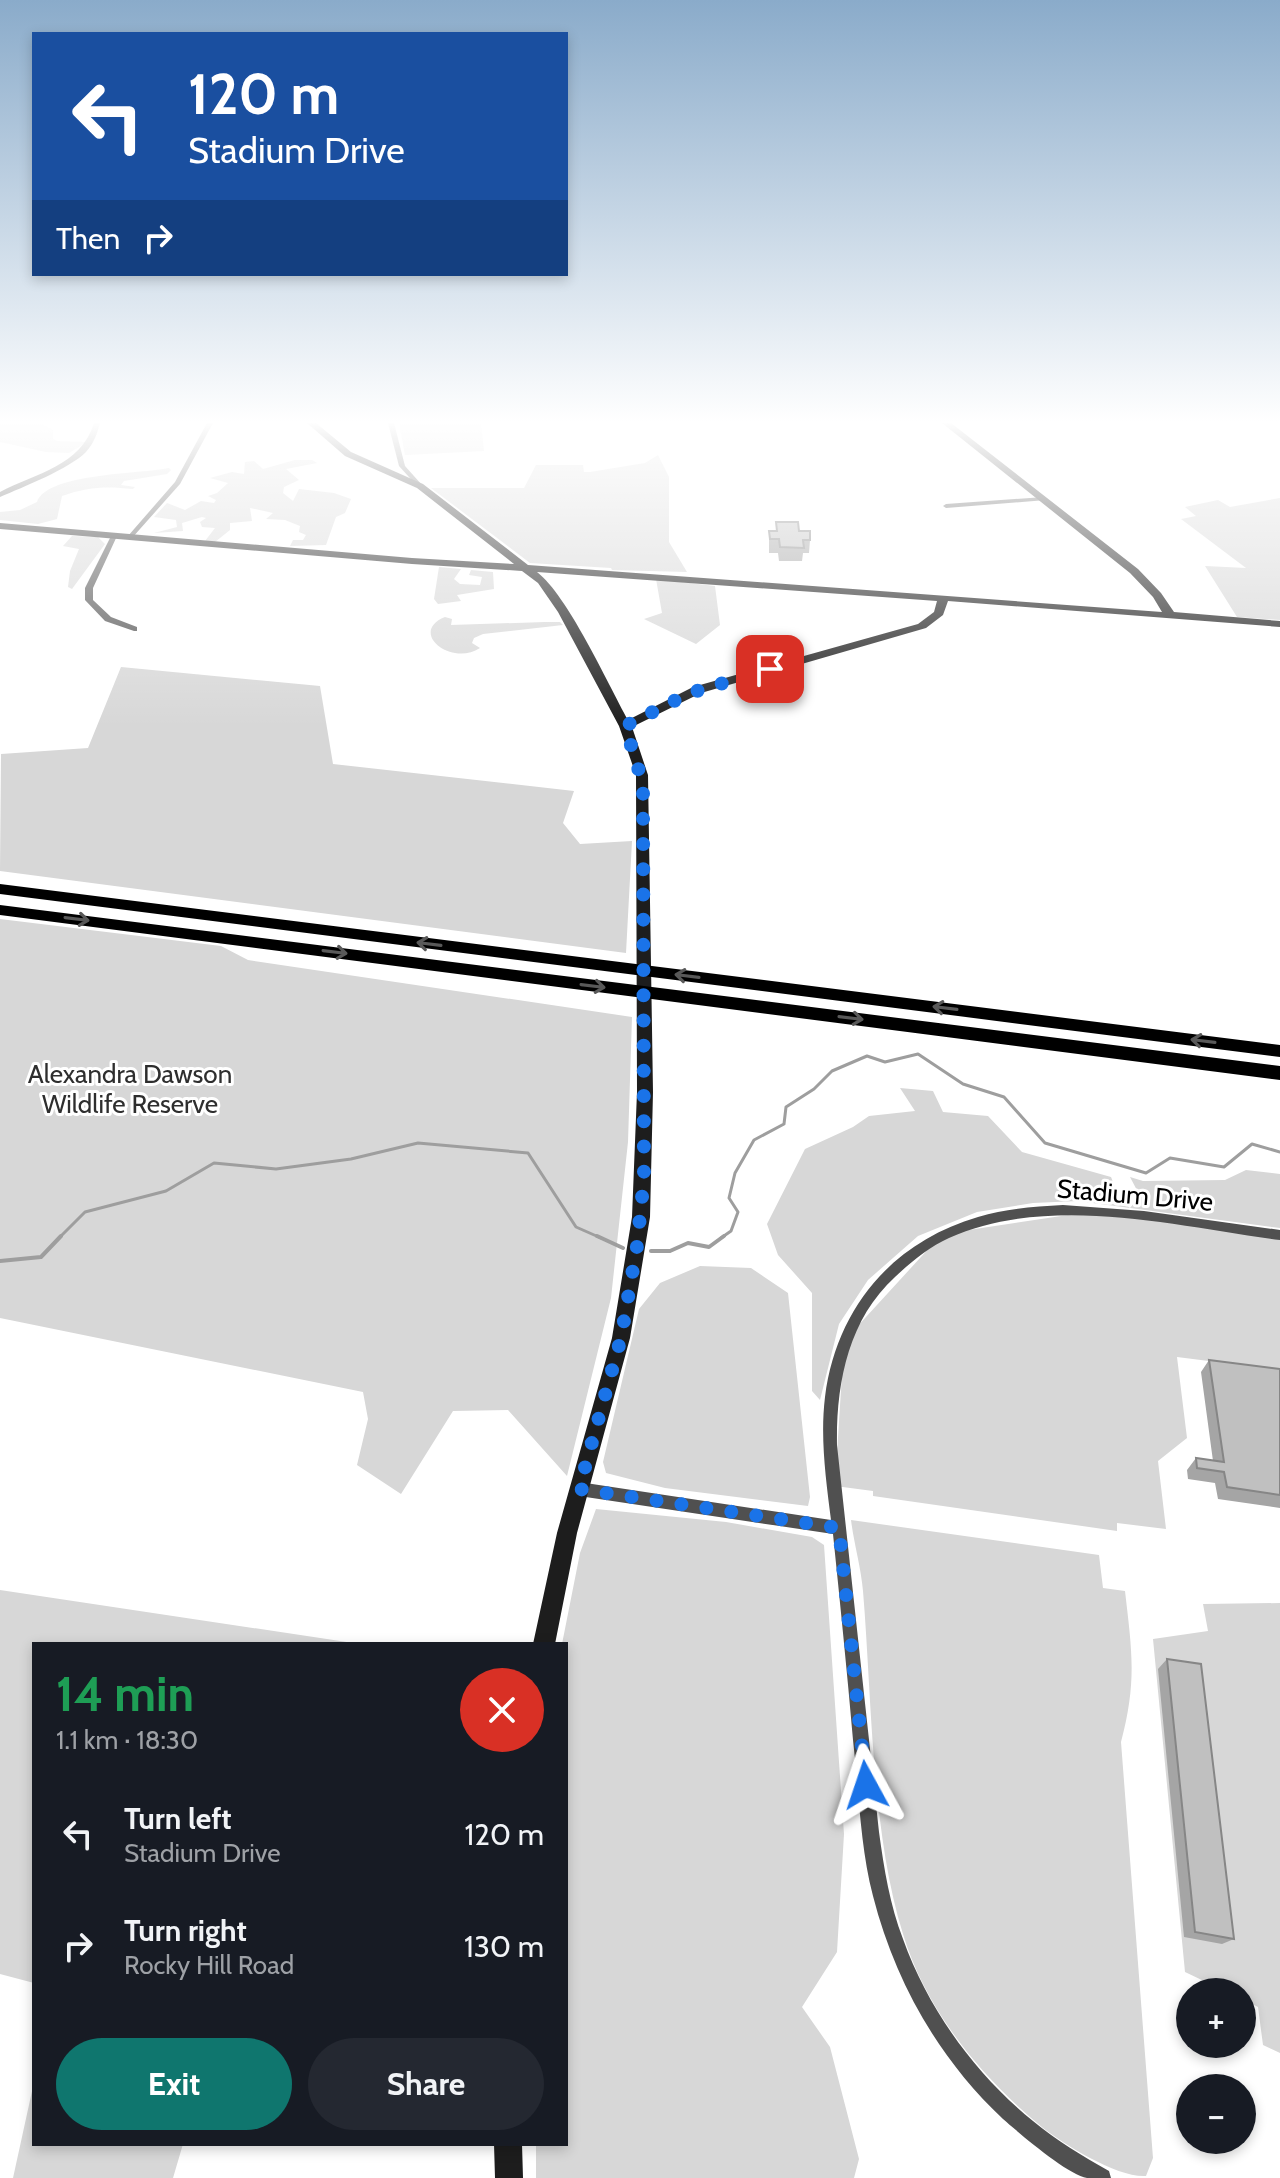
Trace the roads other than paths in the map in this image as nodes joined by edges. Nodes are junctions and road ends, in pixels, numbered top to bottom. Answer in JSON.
{"nodes":[{"id":1,"x":141,"y":525,"type":"edge"},
{"id":2,"x":470,"y":525,"type":"edge"},
{"id":3,"x":1076,"y":525,"type":"edge"},
{"id":4,"x":0,"y":526,"type":"edge"},
{"id":5,"x":114,"y":536,"type":"junction"},
{"id":6,"x":130,"y":537,"type":"junction"},
{"id":7,"x":528,"y":569,"type":"junction"},
{"id":8,"x":943,"y":599,"type":"junction"},
{"id":9,"x":1170,"y":615,"type":"junction"},
{"id":10,"x":1280,"y":624,"type":"edge"},
{"id":11,"x":134,"y":629,"type":"dead end"},
{"id":12,"x":625,"y":726,"type":"junction"},
{"id":13,"x":0,"y":889,"type":"edge"},
{"id":14,"x":0,"y":910,"type":"edge"},
{"id":15,"x":1280,"y":1051,"type":"edge"},
{"id":16,"x":1280,"y":1073,"type":"edge"},
{"id":17,"x":1280,"y":1235,"type":"edge"},
{"id":18,"x":579,"y":1489,"type":"junction"},
{"id":19,"x":839,"y":1528,"type":"junction"},
{"id":20,"x":544,"y":1642,"type":"edge"},
{"id":21,"x":508,"y":2146,"type":"edge"},
{"id":22,"x":509,"y":2178,"type":"edge"},
{"id":23,"x":1102,"y":2178,"type":"edge"}],
"edges":[{"from":1,"to":6,"type":"street"},
{"from":2,"to":7,"type":"main road"},
{"from":3,"to":9,"type":"main road"},
{"from":4,"to":5,"type":"main road"},
{"from":5,"to":6,"type":"main road"},
{"from":5,"to":11,"type":"street"},
{"from":6,"to":7,"type":"main road"},
{"from":7,"to":8,"type":"main road"},
{"from":7,"to":12,"type":"main road"},
{"from":8,"to":9,"type":"main road"},
{"from":8,"to":12,"type":"main road"},
{"from":9,"to":10,"type":"main road"},
{"from":12,"to":18,"type":"main road"},
{"from":15,"to":13,"type":"main road","one_way":true},
{"from":14,"to":16,"type":"main road","one_way":true},
{"from":17,"to":19,"type":"street","name":"Stadium Drive"},
{"from":18,"to":19,"type":"street"},
{"from":18,"to":20,"type":"main road"},
{"from":19,"to":23,"type":"street","name":"Stadium Drive"},
{"from":21,"to":22,"type":"main road"}]}
